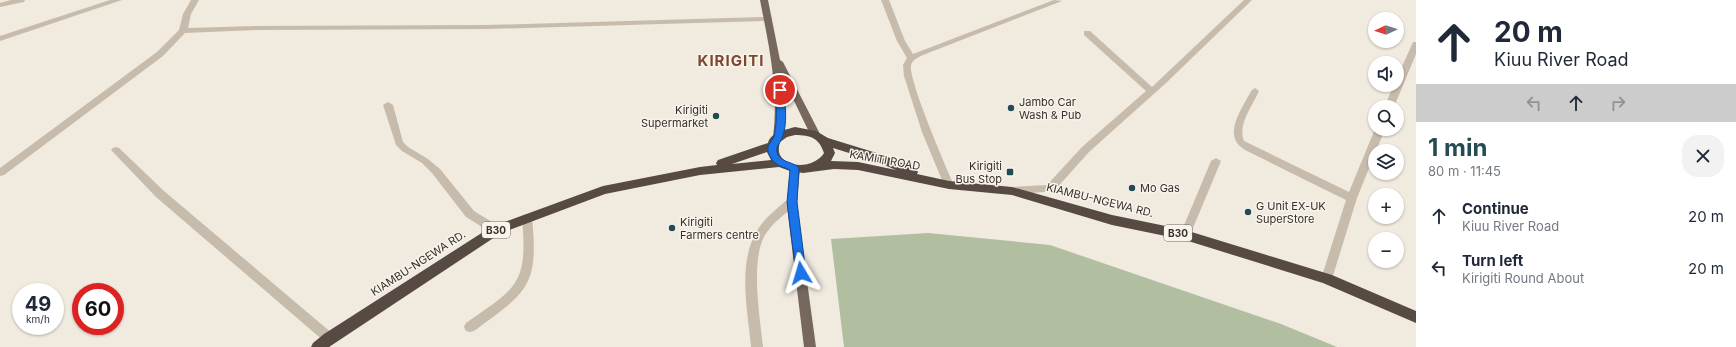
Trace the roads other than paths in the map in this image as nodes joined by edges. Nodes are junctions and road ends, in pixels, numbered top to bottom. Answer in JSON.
{"nodes":[{"id":1,"x":21,"y":0,"type":"edge"},
{"id":2,"x":118,"y":0,"type":"edge"},
{"id":3,"x":195,"y":0,"type":"edge"},
{"id":4,"x":764,"y":0,"type":"edge"},
{"id":5,"x":885,"y":0,"type":"edge"},
{"id":6,"x":1248,"y":0,"type":"edge"},
{"id":7,"x":1058,"y":1,"type":"edge"},
{"id":8,"x":0,"y":5,"type":"edge"},
{"id":9,"x":768,"y":19,"type":"junction"},
{"id":10,"x":183,"y":31,"type":"junction"},
{"id":11,"x":1086,"y":33,"type":"dead end"},
{"id":12,"x":0,"y":38,"type":"edge"},
{"id":13,"x":1416,"y":44,"type":"edge"},
{"id":14,"x":775,"y":52,"type":"junction"},
{"id":15,"x":911,"y":58,"type":"junction"},
{"id":16,"x":1151,"y":91,"type":"junction"},
{"id":17,"x":1255,"y":91,"type":"dead end"},
{"id":18,"x":1392,"y":100,"type":"edge"},
{"id":19,"x":388,"y":105,"type":"dead end"},
{"id":20,"x":1377,"y":136,"type":"edge"},
{"id":21,"x":819,"y":138,"type":"junction"},
{"id":22,"x":775,"y":142,"type":"junction"},
{"id":23,"x":116,"y":150,"type":"dead end"},
{"id":24,"x":1216,"y":161,"type":"dead end"},
{"id":25,"x":781,"y":163,"type":"junction"},
{"id":26,"x":794,"y":168,"type":"junction"},
{"id":27,"x":815,"y":168,"type":"junction"},
{"id":28,"x":700,"y":171,"type":"junction"},
{"id":29,"x":0,"y":173,"type":"edge"},
{"id":30,"x":931,"y":182,"type":"junction"},
{"id":31,"x":949,"y":185,"type":"junction"},
{"id":32,"x":1012,"y":191,"type":"junction"},
{"id":33,"x":1352,"y":198,"type":"junction"},
{"id":34,"x":792,"y":202,"type":"junction"},
{"id":35,"x":527,"y":218,"type":"junction"},
{"id":36,"x":496,"y":230,"type":"junction"},
{"id":37,"x":1185,"y":235,"type":"junction"},
{"id":38,"x":1326,"y":279,"type":"junction"},
{"id":39,"x":1416,"y":317,"type":"edge"},
{"id":40,"x":470,"y":327,"type":"dead end"},
{"id":41,"x":329,"y":338,"type":"junction"},
{"id":42,"x":318,"y":347,"type":"edge"},
{"id":43,"x":757,"y":347,"type":"edge"},
{"id":44,"x":810,"y":347,"type":"edge"}],
"edges":[{"from":1,"to":8,"type":"street"},
{"from":2,"to":12,"type":"street"},
{"from":3,"to":10,"type":"street"},
{"from":4,"to":9,"type":"main road"},
{"from":5,"to":15,"type":"street"},
{"from":6,"to":16,"type":"street"},
{"from":7,"to":15,"type":"street"},
{"from":9,"to":10,"type":"street"},
{"from":9,"to":14,"type":"main road"},
{"from":10,"to":29,"type":"street"},
{"from":11,"to":16,"type":"street"},
{"from":13,"to":18,"type":"street"},
{"from":14,"to":21,"type":"main road"},
{"from":14,"to":22,"type":"main road"},
{"from":15,"to":31,"type":"street"},
{"from":16,"to":32,"type":"street"},
{"from":17,"to":33,"type":"street"},
{"from":19,"to":36,"type":"street"},
{"from":20,"to":33,"type":"street"},
{"from":21,"to":22,"type":"highway","number":"B30"},
{"from":21,"to":27,"type":"highway"},
{"from":21,"to":30,"type":"highway","name":"KAMITI ROAD","number":"B30"},
{"from":22,"to":25,"type":"highway"},
{"from":22,"to":28,"type":"highway","number":"B30"},
{"from":23,"to":41,"type":"street"},
{"from":24,"to":37,"type":"street"},
{"from":25,"to":26,"type":"highway","number":"B30"},
{"from":25,"to":28,"type":"highway","number":"B30"},
{"from":26,"to":27,"type":"highway","number":"B30"},
{"from":26,"to":34,"type":"main road"},
{"from":27,"to":30,"type":"highway","name":"KAMITI ROAD","number":"B30"},
{"from":28,"to":35,"type":"highway","name":"KIAMBU-NGEWA RD.","number":"B30"},
{"from":30,"to":31,"type":"highway","name":"KIAMBU-NGEWA RD.","number":"B30"},
{"from":31,"to":32,"type":"highway","name":"KIAMBU-NGEWA RD.","number":"B30"},
{"from":32,"to":37,"type":"highway","name":"KIAMBU-NGEWA RD.","number":"B30"},
{"from":33,"to":38,"type":"street"},
{"from":34,"to":43,"type":"street"},
{"from":34,"to":44,"type":"main road"},
{"from":35,"to":36,"type":"highway","name":"KIAMBU-NGEWA RD.","number":"B30"},
{"from":35,"to":40,"type":"street"},
{"from":36,"to":41,"type":"highway","name":"KIAMBU-NGEWA RD.","number":"B30"},
{"from":37,"to":38,"type":"highway","name":"KIAMBU-NGEWA RD.","number":"B30"},
{"from":38,"to":39,"type":"highway","name":"KIAMBU-NGEWA RD.","number":"B30"},
{"from":41,"to":42,"type":"highway","name":"KIAMBU-NGEWA RD.","number":"B30"}]}
